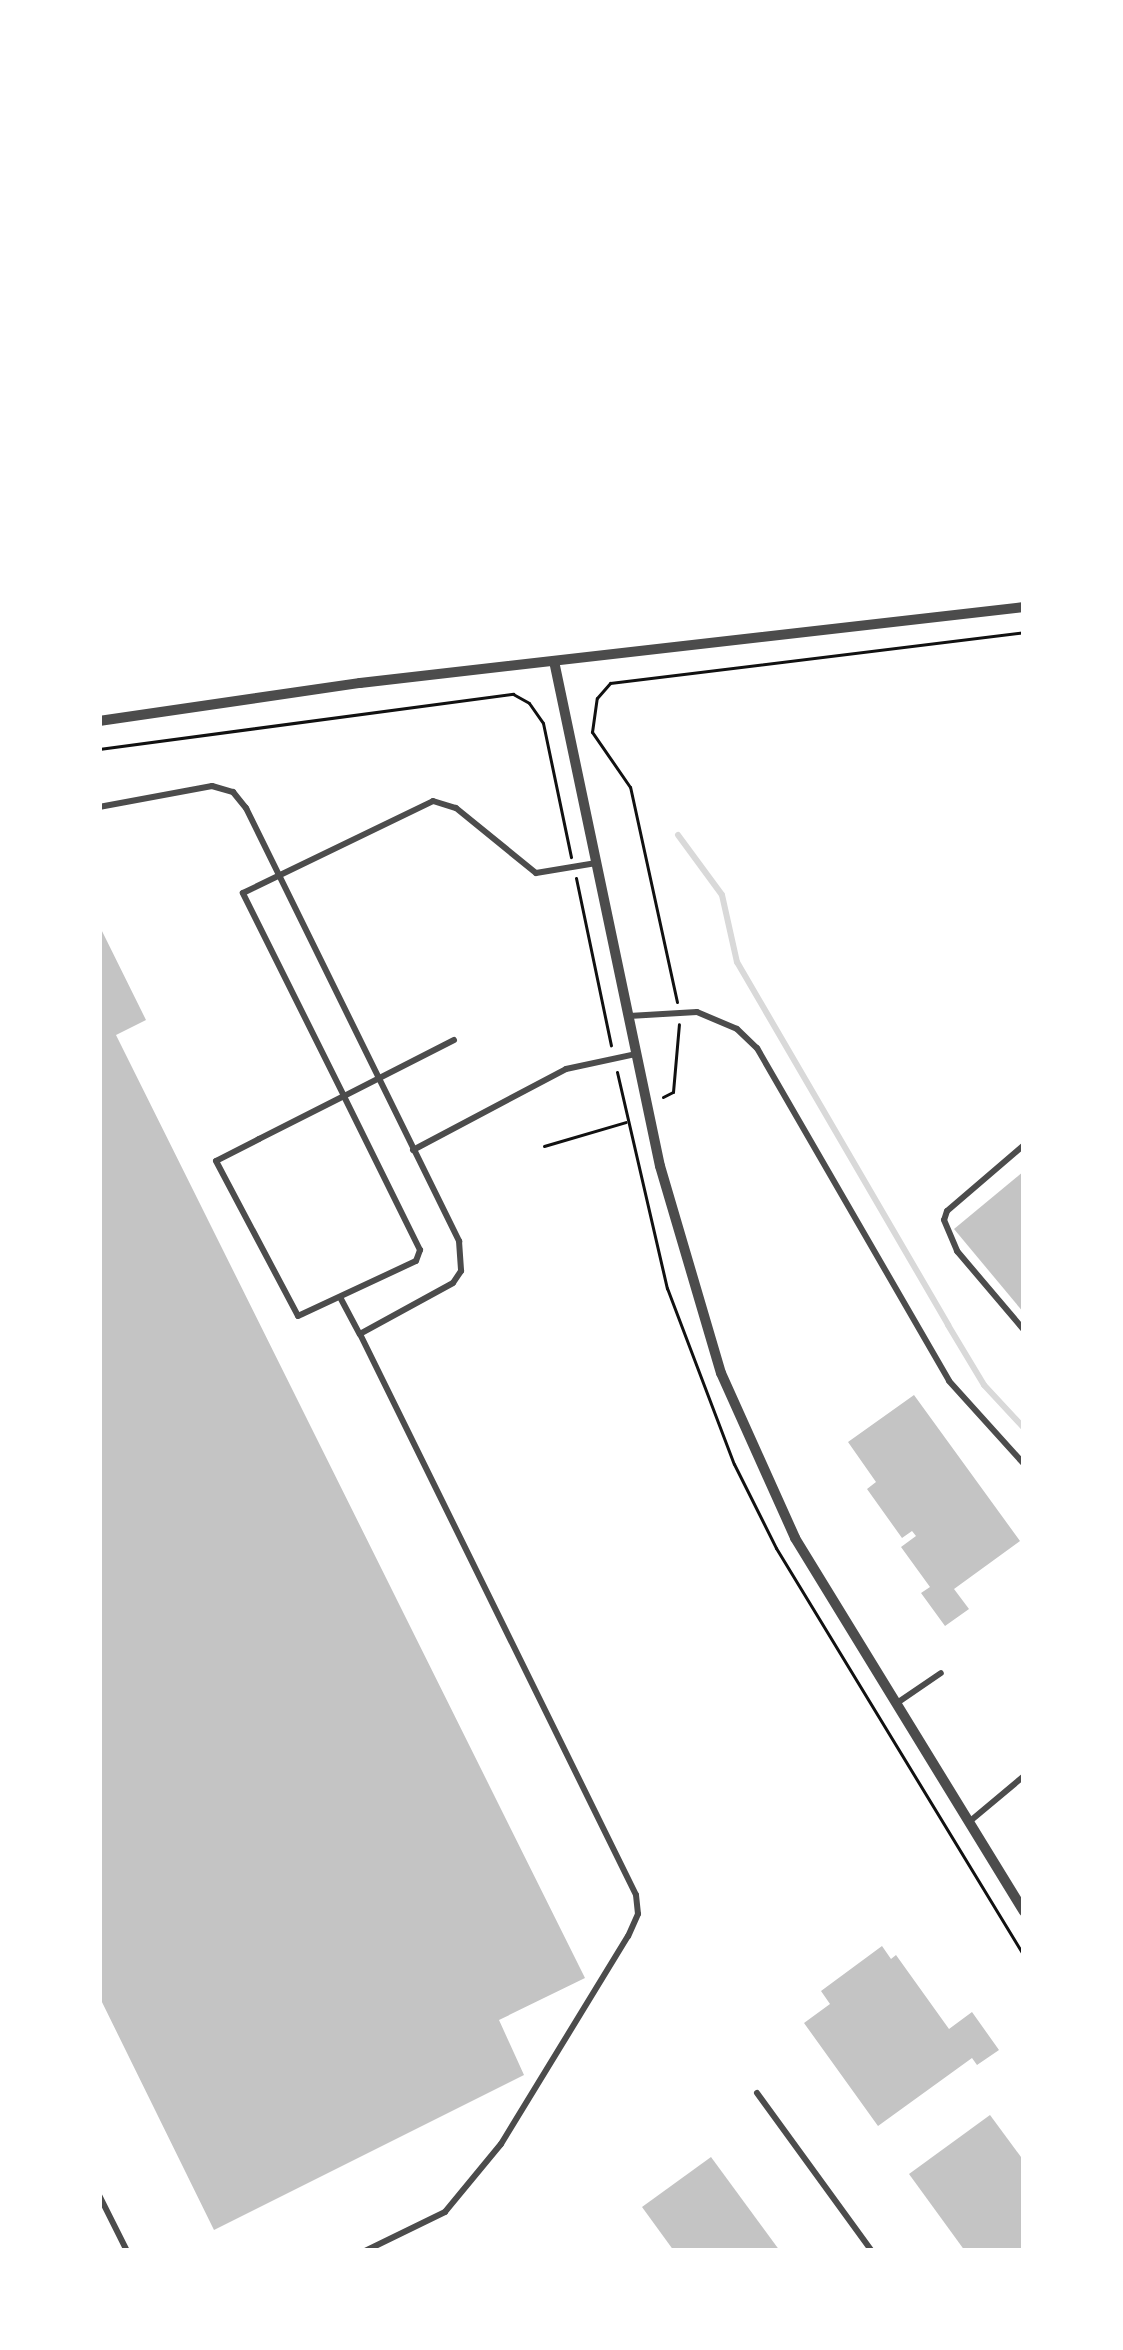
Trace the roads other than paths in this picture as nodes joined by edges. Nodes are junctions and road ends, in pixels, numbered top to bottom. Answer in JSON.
{"nodes":[{"id":1,"x":1024,"y":607,"type":"edge"},
{"id":2,"x":554,"y":661,"type":"junction"},
{"id":3,"x":99,"y":721,"type":"edge"},
{"id":4,"x":99,"y":807,"type":"edge"},
{"id":5,"x":596,"y":862,"type":"junction"},
{"id":6,"x":279,"y":875,"type":"junction"},
{"id":7,"x":629,"y":1016,"type":"junction"},
{"id":8,"x":454,"y":1040,"type":"dead end"},
{"id":9,"x":637,"y":1054,"type":"junction"},
{"id":10,"x":378,"y":1079,"type":"junction"},
{"id":11,"x":344,"y":1096,"type":"junction"},
{"id":12,"x":1024,"y":1144,"type":"edge"},
{"id":13,"x":412,"y":1150,"type":"junction"},
{"id":14,"x":340,"y":1299,"type":"junction"},
{"id":15,"x":1024,"y":1330,"type":"edge"},
{"id":16,"x":360,"y":1334,"type":"junction"},
{"id":17,"x":1024,"y":1464,"type":"edge"},
{"id":18,"x":941,"y":1673,"type":"dead end"},
{"id":19,"x":894,"y":1706,"type":"junction"},
{"id":20,"x":1024,"y":1776,"type":"edge"},
{"id":21,"x":969,"y":1822,"type":"junction"},
{"id":22,"x":1024,"y":1911,"type":"edge"},
{"id":23,"x":757,"y":2093,"type":"dead end"},
{"id":24,"x":99,"y":2195,"type":"edge"},
{"id":25,"x":127,"y":2251,"type":"edge"},
{"id":26,"x":365,"y":2251,"type":"edge"},
{"id":27,"x":872,"y":2251,"type":"edge"}],
"edges":[{"from":1,"to":2,"type":"street"},
{"from":2,"to":3,"type":"street"},
{"from":2,"to":5,"type":"street"},
{"from":4,"to":6,"type":"lane"},
{"from":5,"to":6,"type":"lane"},
{"from":5,"to":7,"type":"street"},
{"from":6,"to":10,"type":"lane"},
{"from":6,"to":11,"type":"lane"},
{"from":7,"to":9,"type":"street"},
{"from":7,"to":17,"type":"lane"},
{"from":8,"to":10,"type":"lane"},
{"from":9,"to":13,"type":"lane"},
{"from":9,"to":19,"type":"street"},
{"from":10,"to":11,"type":"lane"},
{"from":10,"to":13,"type":"lane"},
{"from":11,"to":14,"type":"lane"},
{"from":11,"to":14,"type":"lane"},
{"from":12,"to":15,"type":"lane"},
{"from":13,"to":16,"type":"lane"},
{"from":14,"to":16,"type":"lane"},
{"from":16,"to":26,"type":"lane"},
{"from":18,"to":19,"type":"lane"},
{"from":19,"to":21,"type":"street"},
{"from":20,"to":21,"type":"lane"},
{"from":21,"to":22,"type":"street"},
{"from":23,"to":27,"type":"lane"},
{"from":24,"to":25,"type":"lane"}]}
